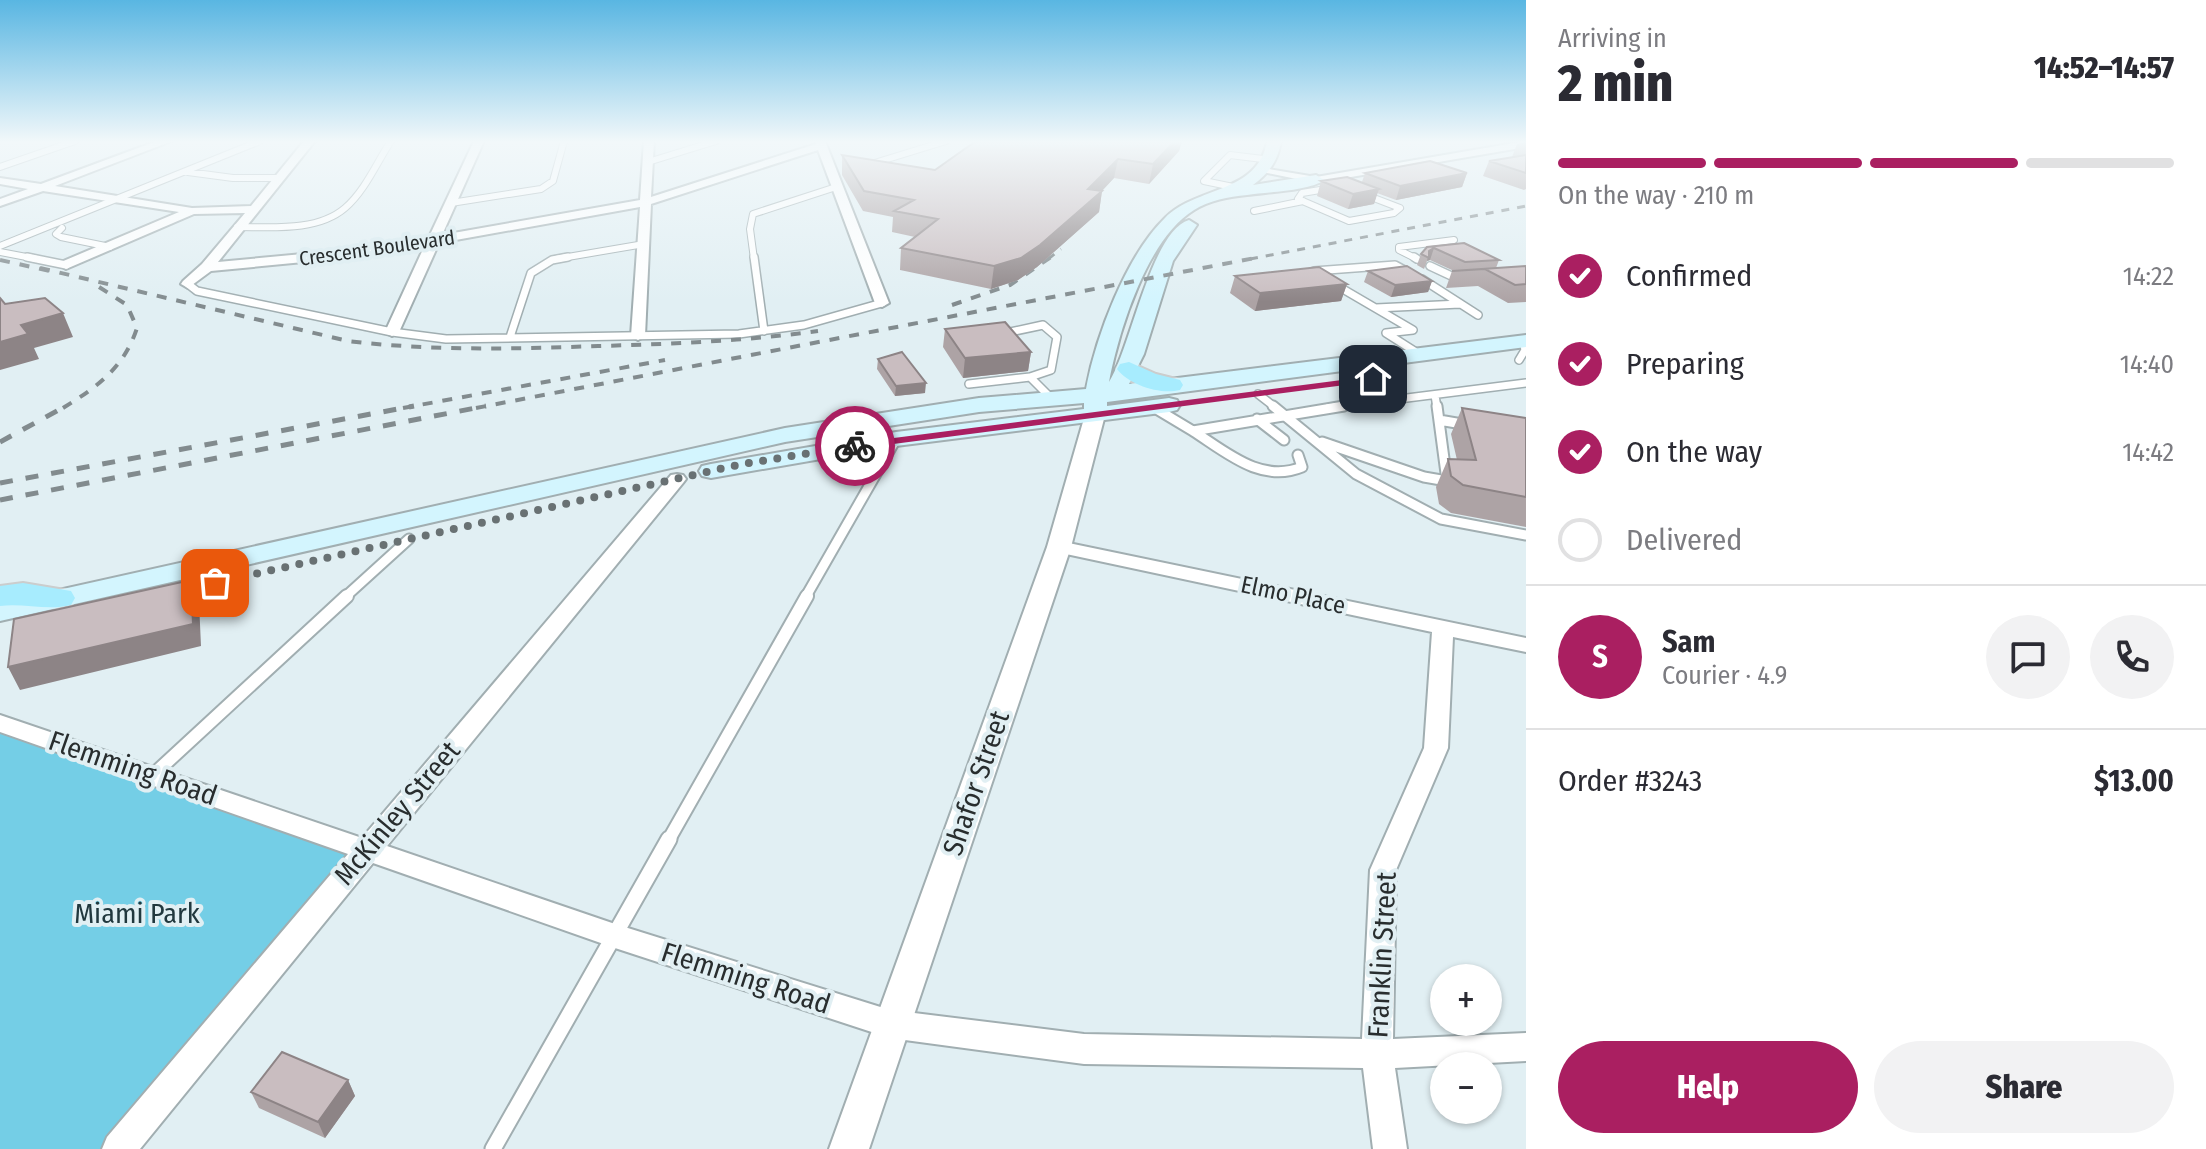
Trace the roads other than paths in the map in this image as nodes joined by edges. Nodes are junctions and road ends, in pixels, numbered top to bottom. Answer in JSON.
{"nodes":[{"id":1,"x":22,"y":195,"type":"edge"},
{"id":2,"x":81,"y":195,"type":"edge"},
{"id":3,"x":129,"y":195,"type":"edge"},
{"id":4,"x":264,"y":195,"type":"edge"},
{"id":5,"x":354,"y":195,"type":"edge"},
{"id":6,"x":455,"y":195,"type":"edge"},
{"id":7,"x":505,"y":195,"type":"edge"},
{"id":8,"x":646,"y":195,"type":"edge"},
{"id":9,"x":668,"y":195,"type":"edge"},
{"id":10,"x":813,"y":195,"type":"edge"},
{"id":11,"x":839,"y":195,"type":"edge"},
{"id":12,"x":1223,"y":195,"type":"edge"},
{"id":13,"x":1233,"y":195,"type":"edge"},
{"id":14,"x":1301,"y":195,"type":"edge"},
{"id":15,"x":1366,"y":195,"type":"edge"},
{"id":16,"x":115,"y":200,"type":"junction"},
{"id":17,"x":1303,"y":201,"type":"junction"},
{"id":18,"x":646,"y":202,"type":"junction"},
{"id":19,"x":0,"y":203,"type":"edge"},
{"id":20,"x":451,"y":203,"type":"junction"},
{"id":21,"x":251,"y":209,"type":"junction"},
{"id":22,"x":192,"y":211,"type":"junction"},
{"id":23,"x":1254,"y":211,"type":"dead end"},
{"id":24,"x":237,"y":227,"type":"junction"},
{"id":25,"x":62,"y":228,"type":"dead end"},
{"id":26,"x":1454,"y":240,"type":"dead end"},
{"id":27,"x":433,"y":242,"type":"junction"},
{"id":28,"x":644,"y":244,"type":"junction"},
{"id":29,"x":0,"y":246,"type":"edge"},
{"id":30,"x":110,"y":247,"type":"junction"},
{"id":31,"x":0,"y":252,"type":"edge"},
{"id":32,"x":1417,"y":259,"type":"dead end"},
{"id":33,"x":66,"y":265,"type":"joint"},
{"id":34,"x":1430,"y":266,"type":"edge"},
{"id":35,"x":207,"y":267,"type":"junction"},
{"id":36,"x":1475,"y":279,"type":"edge"},
{"id":37,"x":1460,"y":280,"type":"junction"},
{"id":38,"x":1428,"y":283,"type":"junction"},
{"id":39,"x":188,"y":284,"type":"joint"},
{"id":40,"x":882,"y":303,"type":"joint"},
{"id":41,"x":1461,"y":304,"type":"junction"},
{"id":42,"x":1374,"y":308,"type":"junction"},
{"id":43,"x":1478,"y":315,"type":"dead end"},
{"id":44,"x":764,"y":331,"type":"junction"},
{"id":45,"x":392,"y":332,"type":"junction"},
{"id":46,"x":997,"y":334,"type":"edge"},
{"id":47,"x":638,"y":336,"type":"junction"},
{"id":48,"x":510,"y":337,"type":"junction"},
{"id":49,"x":1523,"y":350,"type":"edge"},
{"id":50,"x":1419,"y":354,"type":"junction"},
{"id":51,"x":1129,"y":369,"type":"junction"},
{"id":52,"x":1030,"y":377,"type":"junction"},
{"id":53,"x":1526,"y":383,"type":"edge"},
{"id":54,"x":969,"y":384,"type":"dead end"},
{"id":55,"x":1171,"y":385,"type":"junction"},
{"id":56,"x":1258,"y":394,"type":"junction"},
{"id":57,"x":1435,"y":395,"type":"junction"},
{"id":58,"x":1052,"y":399,"type":"junction"},
{"id":59,"x":1101,"y":401,"type":"junction"},
{"id":60,"x":1153,"y":407,"type":"junction"},
{"id":61,"x":1284,"y":414,"type":"junction"},
{"id":62,"x":1257,"y":419,"type":"junction"},
{"id":63,"x":1439,"y":420,"type":"junction"},
{"id":64,"x":1478,"y":427,"type":"edge"},
{"id":65,"x":1193,"y":431,"type":"junction"},
{"id":66,"x":896,"y":439,"type":"junction"},
{"id":67,"x":1284,"y":440,"type":"dead end"},
{"id":68,"x":1316,"y":440,"type":"junction"},
{"id":69,"x":1298,"y":455,"type":"dead end"},
{"id":70,"x":677,"y":479,"type":"junction"},
{"id":71,"x":1526,"y":535,"type":"edge"},
{"id":72,"x":409,"y":539,"type":"junction"},
{"id":73,"x":1059,"y":547,"type":"junction"},
{"id":74,"x":0,"y":596,"type":"edge"},
{"id":75,"x":59,"y":598,"type":"junction"},
{"id":76,"x":0,"y":612,"type":"edge"},
{"id":77,"x":1443,"y":627,"type":"junction"},
{"id":78,"x":0,"y":631,"type":"edge"},
{"id":79,"x":1526,"y":645,"type":"edge"},
{"id":80,"x":0,"y":723,"type":"edge"},
{"id":81,"x":153,"y":775,"type":"junction"},
{"id":82,"x":366,"y":849,"type":"junction"},
{"id":83,"x":615,"y":936,"type":"junction"},
{"id":84,"x":890,"y":1024,"type":"junction"},
{"id":85,"x":1526,"y":1047,"type":"edge"},
{"id":86,"x":1377,"y":1054,"type":"junction"},
{"id":87,"x":119,"y":1149,"type":"edge"},
{"id":88,"x":493,"y":1149,"type":"edge"},
{"id":89,"x":849,"y":1149,"type":"edge"},
{"id":90,"x":1390,"y":1149,"type":"edge"}],
"edges":[{"from":1,"to":19,"type":"street"},
{"from":2,"to":16,"type":"street"},
{"from":3,"to":16,"type":"lane"},
{"from":4,"to":21,"type":"street"},
{"from":5,"to":24,"type":"lane"},
{"from":6,"to":20,"type":"street"},
{"from":7,"to":20,"type":"lane"},
{"from":8,"to":18,"type":"street"},
{"from":9,"to":18,"type":"street","name":"Crescent Boulevard"},
{"from":10,"to":44,"type":"lane"},
{"from":11,"to":40,"type":"street"},
{"from":12,"to":59,"type":"main road","name":"Shafor Street"},
{"from":13,"to":51,"type":"main road","name":"Shafor Street"},
{"from":14,"to":17,"type":"lane"},
{"from":15,"to":17,"type":"lane"},
{"from":16,"to":22,"type":"street"},
{"from":16,"to":29,"type":"lane"},
{"from":17,"to":23,"type":"lane"},
{"from":18,"to":27,"type":"street","name":"Crescent Boulevard"},
{"from":18,"to":28,"type":"street"},
{"from":20,"to":27,"type":"street"},
{"from":21,"to":22,"type":"street"},
{"from":21,"to":24,"type":"street"},
{"from":22,"to":30,"type":"street"},
{"from":24,"to":35,"type":"street"},
{"from":25,"to":30,"type":"lane"},
{"from":26,"to":32,"type":"lane"},
{"from":27,"to":35,"type":"street","name":"Crescent Boulevard"},
{"from":27,"to":45,"type":"street"},
{"from":28,"to":47,"type":"street"},
{"from":28,"to":48,"type":"lane"},
{"from":30,"to":33,"type":"street"},
{"from":31,"to":33,"type":"lane"},
{"from":34,"to":37,"type":"lane"},
{"from":35,"to":39,"type":"street"},
{"from":36,"to":37,"type":"lane"},
{"from":37,"to":38,"type":"lane"},
{"from":38,"to":41,"type":"lane"},
{"from":38,"to":42,"type":"lane"},
{"from":39,"to":45,"type":"lane"},
{"from":40,"to":44,"type":"lane"},
{"from":41,"to":42,"type":"lane"},
{"from":41,"to":43,"type":"lane"},
{"from":42,"to":50,"type":"lane"},
{"from":44,"to":47,"type":"lane"},
{"from":45,"to":48,"type":"lane"},
{"from":46,"to":52,"type":"lane"},
{"from":47,"to":48,"type":"lane"},
{"from":49,"to":50,"type":"main road"},
{"from":49,"to":56,"type":"main road"},
{"from":50,"to":55,"type":"main road"},
{"from":51,"to":55,"type":"main road"},
{"from":51,"to":59,"type":"main road","name":"Shafor Street"},
{"from":52,"to":54,"type":"lane"},
{"from":52,"to":58,"type":"lane"},
{"from":53,"to":57,"type":"lane"},
{"from":55,"to":59,"type":"main road"},
{"from":56,"to":60,"type":"main road"},
{"from":56,"to":61,"type":"lane"},
{"from":57,"to":61,"type":"lane"},
{"from":57,"to":63,"type":"lane"},
{"from":58,"to":59,"type":"main road"},
{"from":58,"to":75,"type":"main road"},
{"from":59,"to":60,"type":"main road"},
{"from":59,"to":66,"type":"main road"},
{"from":59,"to":73,"type":"street","name":"Shafor Street"},
{"from":60,"to":65,"type":"lane"},
{"from":61,"to":62,"type":"lane"},
{"from":61,"to":68,"type":"lane"},
{"from":62,"to":65,"type":"lane"},
{"from":62,"to":67,"type":"lane"},
{"from":63,"to":64,"type":"lane"},
{"from":63,"to":68,"type":"lane"},
{"from":65,"to":69,"type":"lane"},
{"from":66,"to":70,"type":"main road"},
{"from":66,"to":83,"type":"lane"},
{"from":68,"to":71,"type":"lane"},
{"from":70,"to":72,"type":"main road"},
{"from":70,"to":82,"type":"street","name":"McKinley Street"},
{"from":72,"to":78,"type":"main road"},
{"from":72,"to":81,"type":"lane"},
{"from":73,"to":77,"type":"street","name":"Elmo Place"},
{"from":73,"to":84,"type":"street","name":"Shafor Street"},
{"from":74,"to":75,"type":"main road"},
{"from":75,"to":76,"type":"main road"},
{"from":77,"to":79,"type":"street","name":"Elmo Place"},
{"from":77,"to":86,"type":"street","name":"Franklin Street"},
{"from":80,"to":81,"type":"street","name":"Flemming Road"},
{"from":81,"to":82,"type":"street","name":"Flemming Road"},
{"from":82,"to":83,"type":"street","name":"Flemming Road"},
{"from":82,"to":87,"type":"street","name":"McKinley Street"},
{"from":83,"to":84,"type":"street","name":"Flemming Road"},
{"from":83,"to":88,"type":"lane"},
{"from":84,"to":86,"type":"street","name":"Flemming Road"},
{"from":84,"to":89,"type":"street","name":"Shafor Street"},
{"from":85,"to":86,"type":"street","name":"Flemming Road"},
{"from":86,"to":90,"type":"street","name":"Franklin Street"}]}
